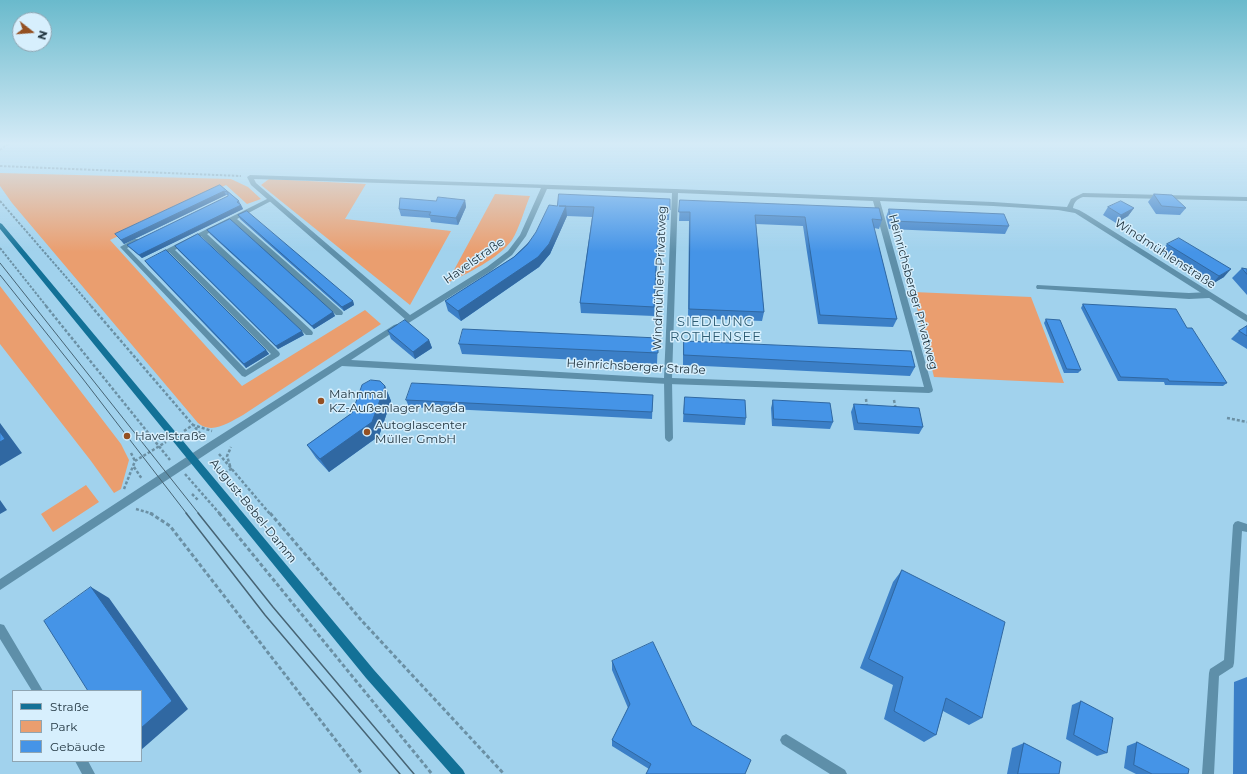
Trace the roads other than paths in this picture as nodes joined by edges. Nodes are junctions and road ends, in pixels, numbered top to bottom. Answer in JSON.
{"nodes":[{"id":1,"x":251,"y":179,"type":"edge"},
{"id":2,"x":313,"y":179,"type":"edge"},
{"id":3,"x":545,"y":187,"type":"junction"},
{"id":4,"x":675,"y":191,"type":"junction"},
{"id":5,"x":271,"y":198,"type":"junction"},
{"id":6,"x":876,"y":199,"type":"junction"},
{"id":7,"x":1247,"y":199,"type":"edge"},
{"id":8,"x":1070,"y":210,"type":"junction"},
{"id":9,"x":232,"y":218,"type":"junction"},
{"id":10,"x":0,"y":225,"type":"edge"},
{"id":11,"x":202,"y":233,"type":"junction"},
{"id":12,"x":143,"y":237,"type":"edge"},
{"id":13,"x":170,"y":249,"type":"junction"},
{"id":14,"x":158,"y":255,"type":"edge"},
{"id":15,"x":1040,"y":287,"type":"dead end"},
{"id":16,"x":1209,"y":295,"type":"junction"},
{"id":17,"x":339,"y":313,"type":"dead end"},
{"id":18,"x":410,"y":319,"type":"junction"},
{"id":19,"x":1247,"y":319,"type":"edge"},
{"id":20,"x":309,"y":333,"type":"dead end"},
{"id":21,"x":342,"y":363,"type":"junction"},
{"id":22,"x":668,"y":381,"type":"junction"},
{"id":23,"x":929,"y":390,"type":"joint"},
{"id":24,"x":669,"y":438,"type":"dead end"},
{"id":25,"x":193,"y":459,"type":"junction"},
{"id":26,"x":1247,"y":528,"type":"edge"},
{"id":27,"x":0,"y":585,"type":"edge"},
{"id":28,"x":0,"y":629,"type":"edge"},
{"id":29,"x":37,"y":690,"type":"edge"},
{"id":30,"x":786,"y":740,"type":"dead end"},
{"id":31,"x":82,"y":762,"type":"edge"},
{"id":32,"x":89,"y":774,"type":"edge"},
{"id":33,"x":459,"y":774,"type":"edge"},
{"id":34,"x":841,"y":774,"type":"edge"},
{"id":35,"x":1208,"y":774,"type":"edge"}],
"edges":[{"from":1,"to":5,"type":"street","name":"Windmühlenstraße"},
{"from":2,"to":3,"type":"street","name":"Windmühlenstraße"},
{"from":3,"to":4,"type":"street","name":"Windmühlenstraße"},
{"from":3,"to":18,"type":"street","name":"Havelstraße"},
{"from":4,"to":6,"type":"street","name":"Windmühlenstraße"},
{"from":4,"to":22,"type":"street","name":"Windmühlen-Privatweg"},
{"from":5,"to":9,"type":"street"},
{"from":5,"to":18,"type":"street"},
{"from":6,"to":8,"type":"street","name":"Windmühlenstraße"},
{"from":6,"to":23,"type":"street","name":"Heinrichsberger Privatweg"},
{"from":7,"to":8,"type":"street"},
{"from":8,"to":16,"type":"street","name":"Windmühlenstraße"},
{"from":9,"to":11,"type":"street"},
{"from":9,"to":17,"type":"street"},
{"from":10,"to":25,"type":"main road","name":"August-Bebel-Damm"},
{"from":11,"to":13,"type":"street"},
{"from":11,"to":20,"type":"street"},
{"from":12,"to":13,"type":"street"},
{"from":13,"to":14,"type":"street"},
{"from":15,"to":16,"type":"street"},
{"from":16,"to":19,"type":"street","name":"Windmühlenstraße"},
{"from":18,"to":21,"type":"street","name":"Havelstraße"},
{"from":21,"to":22,"type":"street","name":"Heinrichsberger Straße"},
{"from":21,"to":25,"type":"street","name":"Havelstraße"},
{"from":22,"to":23,"type":"street","name":"Heinrichsberger Straße"},
{"from":22,"to":24,"type":"street","name":"Windmühlen-Privatweg"},
{"from":25,"to":27,"type":"street","name":"Havelstraße"},
{"from":25,"to":33,"type":"main road","name":"August-Bebel-Damm"},
{"from":26,"to":35,"type":"street"},
{"from":28,"to":29,"type":"street"},
{"from":30,"to":34,"type":"street"},
{"from":31,"to":32,"type":"street"}]}
